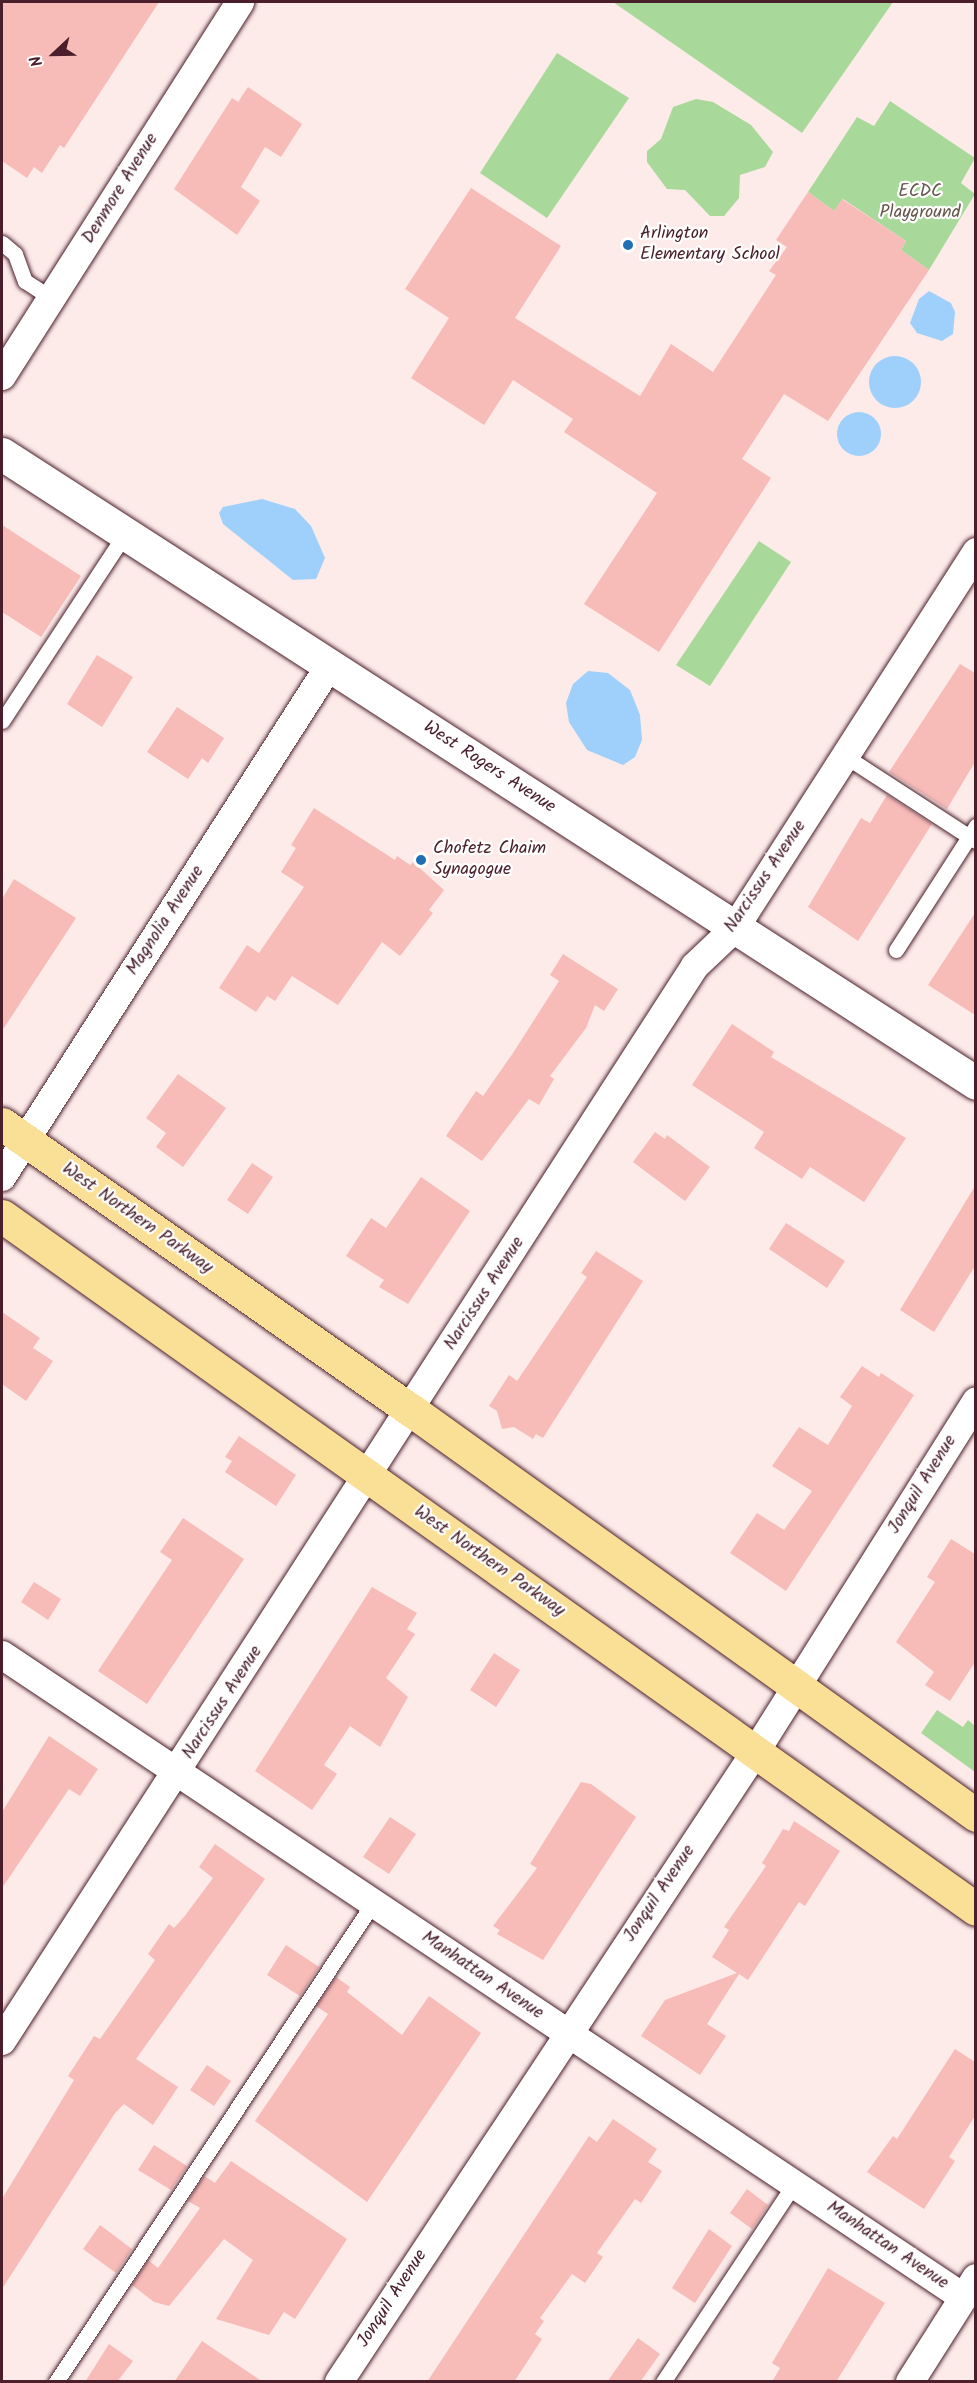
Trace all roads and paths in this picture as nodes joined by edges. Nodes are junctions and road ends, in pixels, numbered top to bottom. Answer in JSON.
{"nodes":[{"id":1,"x":240,"y":2,"type":"edge"},
{"id":2,"x":2,"y":243,"type":"edge"},
{"id":3,"x":51,"y":298,"type":"junction"},
{"id":4,"x":2,"y":376,"type":"edge"},
{"id":5,"x":2,"y":454,"type":"edge"},
{"id":6,"x":125,"y":534,"type":"junction"},
{"id":7,"x":975,"y":552,"type":"edge"},
{"id":8,"x":330,"y":665,"type":"junction"},
{"id":9,"x":2,"y":721,"type":"edge"},
{"id":10,"x":845,"y":756,"type":"junction"},
{"id":11,"x":973,"y":834,"type":"edge"},
{"id":12,"x":735,"y":928,"type":"junction"},
{"id":13,"x":896,"y":950,"type":"dead end"},
{"id":14,"x":975,"y":1083,"type":"edge"},
{"id":15,"x":13,"y":1132,"type":"edge"},
{"id":16,"x":2,"y":1177,"type":"edge"},
{"id":17,"x":2,"y":1216,"type":"edge"},
{"id":18,"x":975,"y":1401,"type":"edge"},
{"id":19,"x":411,"y":1410,"type":"junction"},
{"id":20,"x":368,"y":1476,"type":"junction"},
{"id":21,"x":2,"y":1655,"type":"edge"},
{"id":22,"x":796,"y":1688,"type":"junction"},
{"id":23,"x":756,"y":1751,"type":"junction"},
{"id":24,"x":178,"y":1773,"type":"junction"},
{"id":25,"x":975,"y":1815,"type":"edge"},
{"id":26,"x":373,"y":1903,"type":"junction"},
{"id":27,"x":975,"y":1910,"type":"edge"},
{"id":28,"x":567,"y":2033,"type":"junction"},
{"id":29,"x":2,"y":2041,"type":"edge"},
{"id":30,"x":794,"y":2184,"type":"junction"},
{"id":31,"x":969,"y":2288,"type":"edge"},
{"id":32,"x":56,"y":2382,"type":"edge"},
{"id":33,"x":339,"y":2382,"type":"edge"},
{"id":34,"x":663,"y":2382,"type":"edge"},
{"id":35,"x":910,"y":2382,"type":"edge"}],
"edges":[{"from":1,"to":3,"type":"street","name":"Denmore Avenue"},
{"from":2,"to":3,"type":"lane"},
{"from":3,"to":4,"type":"street","name":"Denmore Avenue"},
{"from":5,"to":6,"type":"street","name":"West Rogers Avenue"},
{"from":6,"to":8,"type":"street","name":"West Rogers Avenue"},
{"from":6,"to":9,"type":"lane"},
{"from":7,"to":10,"type":"street","name":"Narcissus Avenue"},
{"from":8,"to":12,"type":"street","name":"West Rogers Avenue"},
{"from":8,"to":15,"type":"street","name":"Magnolia Avenue"},
{"from":10,"to":11,"type":"lane"},
{"from":10,"to":12,"type":"street","name":"Narcissus Avenue"},
{"from":11,"to":13,"type":"lane"},
{"from":12,"to":14,"type":"street","name":"West Rogers Avenue"},
{"from":12,"to":19,"type":"street","name":"Narcissus Avenue"},
{"from":15,"to":16,"type":"street","name":"Magnolia Avenue"},
{"from":15,"to":19,"type":"main road","name":"West Northern Parkway"},
{"from":17,"to":20,"type":"main road","name":"West Northern Parkway"},
{"from":18,"to":22,"type":"street","name":"Jonquil Avenue"},
{"from":19,"to":20,"type":"street","name":"Narcissus Avenue"},
{"from":19,"to":22,"type":"main road","name":"West Northern Parkway"},
{"from":20,"to":23,"type":"main road","name":"West Northern Parkway"},
{"from":20,"to":24,"type":"street","name":"Narcissus Avenue"},
{"from":21,"to":24,"type":"street","name":"Manhattan Avenue"},
{"from":22,"to":23,"type":"street","name":"Jonquil Avenue"},
{"from":22,"to":25,"type":"main road","name":"West Northern Parkway"},
{"from":23,"to":27,"type":"main road","name":"West Northern Parkway"},
{"from":23,"to":28,"type":"street","name":"Jonquil Avenue"},
{"from":24,"to":26,"type":"street","name":"Manhattan Avenue"},
{"from":24,"to":29,"type":"street","name":"Narcissus Avenue"},
{"from":26,"to":28,"type":"street","name":"Manhattan Avenue"},
{"from":26,"to":32,"type":"lane"},
{"from":28,"to":30,"type":"street","name":"Manhattan Avenue"},
{"from":28,"to":33,"type":"street","name":"Jonquil Avenue"},
{"from":30,"to":31,"type":"street","name":"Manhattan Avenue"},
{"from":30,"to":34,"type":"lane"},
{"from":31,"to":35,"type":"street"}]}
